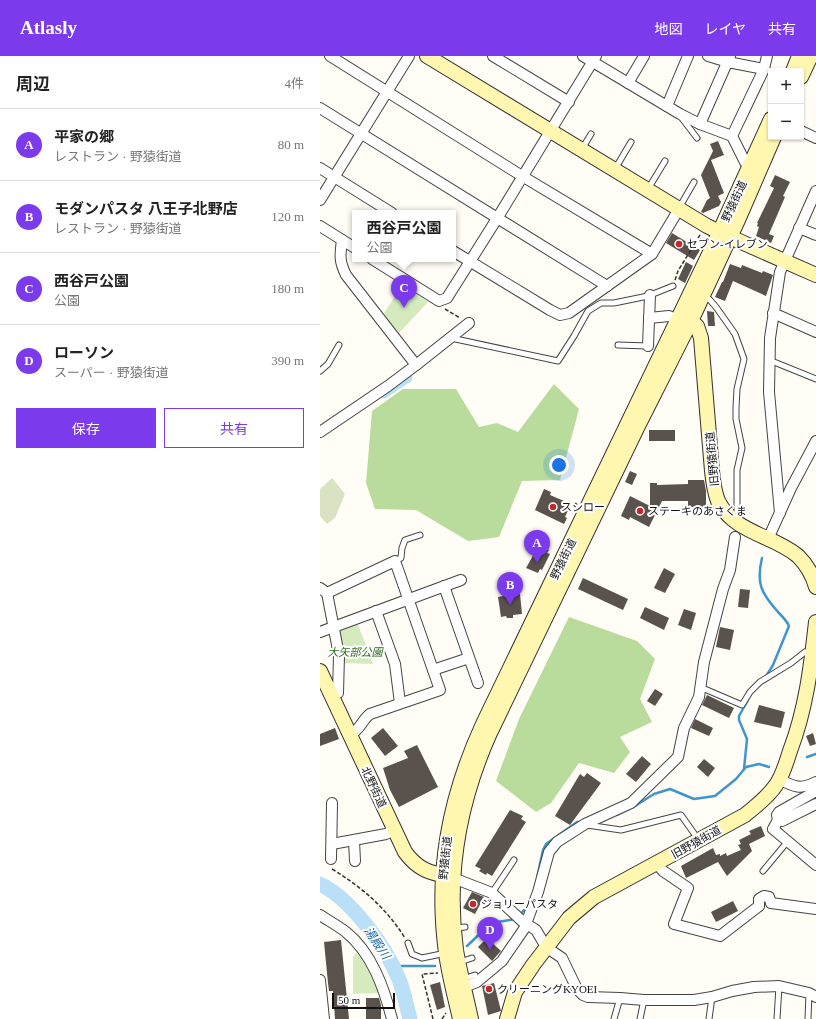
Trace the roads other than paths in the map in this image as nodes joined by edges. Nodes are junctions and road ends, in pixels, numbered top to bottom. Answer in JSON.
{"nodes":[{"id":1,"x":330,"y":56,"type":"edge"},
{"id":2,"x":409,"y":56,"type":"edge"},
{"id":3,"x":427,"y":56,"type":"edge"},
{"id":4,"x":492,"y":56,"type":"edge"},
{"id":5,"x":583,"y":56,"type":"edge"},
{"id":6,"x":644,"y":56,"type":"edge"},
{"id":7,"x":688,"y":56,"type":"edge"},
{"id":8,"x":708,"y":56,"type":"edge"},
{"id":9,"x":767,"y":56,"type":"edge"},
{"id":10,"x":799,"y":56,"type":"edge"},
{"id":11,"x":811,"y":56,"type":"edge"},
{"id":12,"x":594,"y":59,"type":"edge"},
{"id":13,"x":729,"y":59,"type":"edge"},
{"id":14,"x":794,"y":68,"type":"edge"},
{"id":15,"x":764,"y":69,"type":"junction"},
{"id":16,"x":804,"y":71,"type":"edge"},
{"id":17,"x":628,"y":83,"type":"junction"},
{"id":18,"x":387,"y":91,"type":"junction"},
{"id":19,"x":568,"y":102,"type":"junction"},
{"id":20,"x":667,"y":106,"type":"junction"},
{"id":21,"x":320,"y":108,"type":"edge"},
{"id":22,"x":680,"y":114,"type":"junction"},
{"id":23,"x":700,"y":124,"type":"junction"},
{"id":24,"x":768,"y":126,"type":"edge"},
{"id":25,"x":551,"y":131,"type":"junction"},
{"id":26,"x":804,"y":132,"type":"edge"},
{"id":27,"x":361,"y":134,"type":"junction"},
{"id":28,"x":591,"y":134,"type":"dead end"},
{"id":29,"x":732,"y":136,"type":"junction"},
{"id":30,"x":697,"y":138,"type":"dead end"},
{"id":31,"x":816,"y":138,"type":"edge"},
{"id":32,"x":772,"y":140,"type":"edge"},
{"id":33,"x":630,"y":142,"type":"dead end"},
{"id":34,"x":582,"y":150,"type":"junction"},
{"id":35,"x":665,"y":161,"type":"dead end"},
{"id":36,"x":750,"y":165,"type":"junction"},
{"id":37,"x":320,"y":168,"type":"edge"},
{"id":38,"x":614,"y":170,"type":"junction"},
{"id":39,"x":522,"y":176,"type":"junction"},
{"id":40,"x":334,"y":177,"type":"junction"},
{"id":41,"x":694,"y":182,"type":"dead end"},
{"id":42,"x":648,"y":190,"type":"junction"},
{"id":43,"x":816,"y":191,"type":"edge"},
{"id":44,"x":320,"y":200,"type":"edge"},
{"id":45,"x":679,"y":209,"type":"junction"},
{"id":46,"x":387,"y":210,"type":"edge"},
{"id":47,"x":498,"y":217,"type":"junction"},
{"id":48,"x":320,"y":226,"type":"edge"},
{"id":49,"x":799,"y":228,"type":"junction"},
{"id":50,"x":725,"y":235,"type":"junction"},
{"id":51,"x":816,"y":235,"type":"edge"},
{"id":52,"x":342,"y":240,"type":"junction"},
{"id":53,"x":352,"y":246,"type":"edge"},
{"id":54,"x":456,"y":253,"type":"edge"},
{"id":55,"x":652,"y":254,"type":"junction"},
{"id":56,"x":469,"y":261,"type":"junction"},
{"id":57,"x":784,"y":261,"type":"junction"},
{"id":58,"x":377,"y":262,"type":"edge"},
{"id":59,"x":816,"y":275,"type":"edge"},
{"id":60,"x":607,"y":286,"type":"junction"},
{"id":61,"x":673,"y":286,"type":"road end"},
{"id":62,"x":650,"y":295,"type":"junction"},
{"id":63,"x":702,"y":296,"type":"junction"},
{"id":64,"x":773,"y":313,"type":"junction"},
{"id":65,"x":649,"y":318,"type":"junction"},
{"id":66,"x":683,"y":318,"type":"junction"},
{"id":67,"x":469,"y":323,"type":"road end"},
{"id":68,"x":816,"y":332,"type":"edge"},
{"id":69,"x":451,"y":338,"type":"junction"},
{"id":70,"x":618,"y":345,"type":"dead end"},
{"id":71,"x":339,"y":346,"type":"dead end"},
{"id":72,"x":648,"y":346,"type":"joint"},
{"id":73,"x":770,"y":360,"type":"junction"},
{"id":74,"x":416,"y":365,"type":"junction"},
{"id":75,"x":320,"y":371,"type":"edge"},
{"id":76,"x":816,"y":379,"type":"edge"},
{"id":77,"x":320,"y":432,"type":"edge"},
{"id":78,"x":816,"y":441,"type":"edge"},
{"id":79,"x":780,"y":513,"type":"junction"},
{"id":80,"x":736,"y":521,"type":"junction"},
{"id":81,"x":420,"y":535,"type":"dead end"},
{"id":82,"x":735,"y":536,"type":"dead end"},
{"id":83,"x":768,"y":539,"type":"junction"},
{"id":84,"x":395,"y":561,"type":"junction"},
{"id":85,"x":461,"y":580,"type":"dead end"},
{"id":86,"x":444,"y":586,"type":"junction"},
{"id":87,"x":816,"y":587,"type":"edge"},
{"id":88,"x":323,"y":590,"type":"edge"},
{"id":89,"x":408,"y":600,"type":"junction"},
{"id":90,"x":376,"y":611,"type":"junction"},
{"id":91,"x":816,"y":622,"type":"edge"},
{"id":92,"x":334,"y":627,"type":"junction"},
{"id":93,"x":320,"y":632,"type":"edge"},
{"id":94,"x":469,"y":658,"type":"junction"},
{"id":95,"x":810,"y":664,"type":"edge"},
{"id":96,"x":434,"y":670,"type":"junction"},
{"id":97,"x":320,"y":671,"type":"edge"},
{"id":98,"x":478,"y":683,"type":"dead end"},
{"id":99,"x":700,"y":687,"type":"junction"},
{"id":100,"x":332,"y":697,"type":"junction"},
{"id":101,"x":400,"y":703,"type":"junction"},
{"id":102,"x":350,"y":734,"type":"junction"},
{"id":103,"x":779,"y":779,"type":"junction"},
{"id":104,"x":816,"y":782,"type":"edge"},
{"id":105,"x":816,"y":791,"type":"edge"},
{"id":106,"x":332,"y":803,"type":"dead end"},
{"id":107,"x":816,"y":804,"type":"edge"},
{"id":108,"x":778,"y":820,"type":"junction"},
{"id":109,"x":586,"y":824,"type":"junction"},
{"id":110,"x":394,"y":830,"type":"junction"},
{"id":111,"x":699,"y":840,"type":"junction"},
{"id":112,"x":354,"y":841,"type":"junction"},
{"id":113,"x":788,"y":841,"type":"junction"},
{"id":114,"x":332,"y":844,"type":"junction"},
{"id":115,"x":514,"y":860,"type":"dead end"},
{"id":116,"x":355,"y":861,"type":"dead end"},
{"id":117,"x":329,"y":862,"type":"road end"},
{"id":118,"x":656,"y":863,"type":"junction"},
{"id":119,"x":816,"y":865,"type":"edge"},
{"id":120,"x":763,"y":871,"type":"dead end"},
{"id":121,"x":448,"y":877,"type":"junction"},
{"id":122,"x":492,"y":893,"type":"junction"},
{"id":123,"x":816,"y":909,"type":"edge"},
{"id":124,"x":320,"y":915,"type":"edge"},
{"id":125,"x":524,"y":922,"type":"junction"},
{"id":126,"x":408,"y":943,"type":"road end"},
{"id":127,"x":546,"y":947,"type":"junction"},
{"id":128,"x":446,"y":953,"type":"junction"},
{"id":129,"x":472,"y":958,"type":"dead end"},
{"id":130,"x":458,"y":962,"type":"junction"},
{"id":131,"x":320,"y":980,"type":"edge"},
{"id":132,"x":467,"y":981,"type":"junction"},
{"id":133,"x":779,"y":986,"type":"junction"},
{"id":134,"x":813,"y":995,"type":"edge"},
{"id":135,"x":712,"y":997,"type":"junction"},
{"id":136,"x":620,"y":998,"type":"junction"},
{"id":137,"x":644,"y":1000,"type":"junction"},
{"id":138,"x":324,"y":1019,"type":"edge"},
{"id":139,"x":392,"y":1019,"type":"edge"},
{"id":140,"x":460,"y":1019,"type":"edge"},
{"id":141,"x":471,"y":1019,"type":"edge"},
{"id":142,"x":507,"y":1019,"type":"edge"},
{"id":143,"x":614,"y":1019,"type":"edge"},
{"id":144,"x":640,"y":1019,"type":"edge"},
{"id":145,"x":709,"y":1019,"type":"edge"},
{"id":146,"x":777,"y":1019,"type":"edge"},
{"id":147,"x":808,"y":1019,"type":"edge"}],
"edges":[{"from":1,"to":18,"type":"street"},
{"from":2,"to":18,"type":"street"},
{"from":3,"to":25,"type":"main road"},
{"from":4,"to":19,"type":"street"},
{"from":5,"to":12,"type":"street"},
{"from":6,"to":17,"type":"street"},
{"from":7,"to":20,"type":"street"},
{"from":8,"to":13,"type":"street"},
{"from":9,"to":15,"type":"street"},
{"from":10,"to":14,"type":"main road"},
{"from":11,"to":16,"type":"main road"},
{"from":12,"to":17,"type":"street"},
{"from":12,"to":19,"type":"street"},
{"from":13,"to":15,"type":"street"},
{"from":13,"to":23,"type":"street"},
{"from":15,"to":29,"type":"street"},
{"from":17,"to":20,"type":"street"},
{"from":18,"to":27,"type":"street"},
{"from":18,"to":39,"type":"street"},
{"from":19,"to":25,"type":"street"},
{"from":20,"to":22,"type":"street"},
{"from":21,"to":27,"type":"street"},
{"from":22,"to":23,"type":"street"},
{"from":22,"to":30,"type":"lane"},
{"from":23,"to":29,"type":"street"},
{"from":24,"to":36,"type":"main road","name":"野猿街道"},
{"from":25,"to":34,"type":"main road"},
{"from":25,"to":39,"type":"street"},
{"from":26,"to":31,"type":"street"},
{"from":27,"to":40,"type":"street"},
{"from":27,"to":47,"type":"street"},
{"from":28,"to":34,"type":"lane"},
{"from":29,"to":36,"type":"street"},
{"from":32,"to":50,"type":"main road","name":"野猿街道"},
{"from":33,"to":38,"type":"lane"},
{"from":34,"to":38,"type":"main road"},
{"from":35,"to":42,"type":"lane"},
{"from":36,"to":50,"type":"main road","name":"野猿街道"},
{"from":37,"to":40,"type":"street"},
{"from":38,"to":42,"type":"main road"},
{"from":39,"to":47,"type":"street"},
{"from":39,"to":55,"type":"street"},
{"from":40,"to":44,"type":"street"},
{"from":40,"to":46,"type":"street"},
{"from":41,"to":45,"type":"lane"},
{"from":42,"to":45,"type":"main road"},
{"from":43,"to":49,"type":"street"},
{"from":45,"to":50,"type":"main road"},
{"from":45,"to":55,"type":"street"},
{"from":47,"to":56,"type":"street"},
{"from":47,"to":60,"type":"street"},
{"from":48,"to":52,"type":"street"},
{"from":49,"to":51,"type":"street"},
{"from":49,"to":57,"type":"street"},
{"from":50,"to":57,"type":"main road"},
{"from":50,"to":63,"type":"main road","name":"野猿街道"},
{"from":50,"to":66,"type":"main road","name":"野猿街道"},
{"from":52,"to":53,"type":"street"},
{"from":52,"to":74,"type":"street"},
{"from":54,"to":56,"type":"street"},
{"from":55,"to":60,"type":"street"},
{"from":56,"to":58,"type":"street"},
{"from":56,"to":60,"type":"street"},
{"from":57,"to":59,"type":"main road"},
{"from":57,"to":64,"type":"street"},
{"from":61,"to":62,"type":"lane"},
{"from":62,"to":65,"type":"street"},
{"from":62,"to":69,"type":"lane"},
{"from":63,"to":66,"type":"main road","name":"野猿街道"},
{"from":63,"to":80,"type":"lane"},
{"from":64,"to":68,"type":"street"},
{"from":64,"to":73,"type":"street"},
{"from":65,"to":66,"type":"street"},
{"from":65,"to":72,"type":"street"},
{"from":66,"to":80,"type":"main road","name":"旧野猿街道"},
{"from":66,"to":121,"type":"main road","name":"野猿街道"},
{"from":67,"to":69,"type":"street"},
{"from":69,"to":74,"type":"street"},
{"from":70,"to":72,"type":"lane"},
{"from":71,"to":75,"type":"lane"},
{"from":73,"to":76,"type":"lane"},
{"from":73,"to":79,"type":"street"},
{"from":74,"to":77,"type":"street"},
{"from":78,"to":79,"type":"street"},
{"from":79,"to":83,"type":"street"},
{"from":80,"to":83,"type":"main road","name":"旧野猿街道"},
{"from":81,"to":84,"type":"lane"},
{"from":82,"to":99,"type":"street"},
{"from":83,"to":87,"type":"main road","name":"旧野猿街道"},
{"from":84,"to":88,"type":"street"},
{"from":84,"to":89,"type":"street"},
{"from":85,"to":86,"type":"street"},
{"from":86,"to":89,"type":"street"},
{"from":86,"to":94,"type":"street"},
{"from":88,"to":92,"type":"street"},
{"from":89,"to":90,"type":"street"},
{"from":89,"to":96,"type":"street"},
{"from":90,"to":92,"type":"street"},
{"from":90,"to":101,"type":"street"},
{"from":91,"to":95,"type":"main road","name":"旧野猿街道"},
{"from":92,"to":93,"type":"street"},
{"from":92,"to":100,"type":"street"},
{"from":94,"to":96,"type":"street"},
{"from":94,"to":98,"type":"street"},
{"from":95,"to":99,"type":"lane"},
{"from":95,"to":103,"type":"main road","name":"旧野猿街道"},
{"from":96,"to":101,"type":"street"},
{"from":97,"to":100,"type":"main road","name":"北野街道"},
{"from":99,"to":109,"type":"street"},
{"from":100,"to":102,"type":"main road","name":"北野街道"},
{"from":101,"to":102,"type":"street"},
{"from":102,"to":110,"type":"main road","name":"北野街道"},
{"from":103,"to":104,"type":"street"},
{"from":103,"to":111,"type":"main road","name":"旧野猿街道"},
{"from":105,"to":108,"type":"street"},
{"from":106,"to":114,"type":"street"},
{"from":107,"to":108,"type":"street"},
{"from":108,"to":113,"type":"street"},
{"from":109,"to":111,"type":"lane"},
{"from":109,"to":125,"type":"street"},
{"from":110,"to":112,"type":"street"},
{"from":110,"to":121,"type":"main road","name":"北野街道"},
{"from":111,"to":118,"type":"main road","name":"旧野猿街道"},
{"from":112,"to":114,"type":"street"},
{"from":112,"to":116,"type":"street"},
{"from":113,"to":119,"type":"street"},
{"from":113,"to":120,"type":"lane"},
{"from":114,"to":117,"type":"street"},
{"from":115,"to":122,"type":"lane"},
{"from":118,"to":123,"type":"street"},
{"from":118,"to":127,"type":"main road","name":"旧野猿街道"},
{"from":121,"to":122,"type":"street"},
{"from":121,"to":128,"type":"main road","name":"野猿街道"},
{"from":121,"to":130,"type":"main road","name":"野猿街道"},
{"from":122,"to":125,"type":"street"},
{"from":124,"to":139,"type":"street"},
{"from":125,"to":127,"type":"street"},
{"from":125,"to":132,"type":"street"},
{"from":126,"to":128,"type":"lane"},
{"from":127,"to":136,"type":"street"},
{"from":127,"to":142,"type":"main road","name":"旧野猿街道"},
{"from":128,"to":140,"type":"main road","name":"野猿街道"},
{"from":129,"to":130,"type":"lane"},
{"from":130,"to":132,"type":"main road","name":"野猿街道"},
{"from":131,"to":138,"type":"street"},
{"from":132,"to":141,"type":"main road","name":"野猿街道"},
{"from":133,"to":134,"type":"street"},
{"from":133,"to":135,"type":"street"},
{"from":133,"to":146,"type":"lane"},
{"from":134,"to":147,"type":"lane"},
{"from":135,"to":137,"type":"street"},
{"from":135,"to":145,"type":"lane"},
{"from":136,"to":137,"type":"street"},
{"from":136,"to":143,"type":"lane"},
{"from":137,"to":144,"type":"lane"}]}
